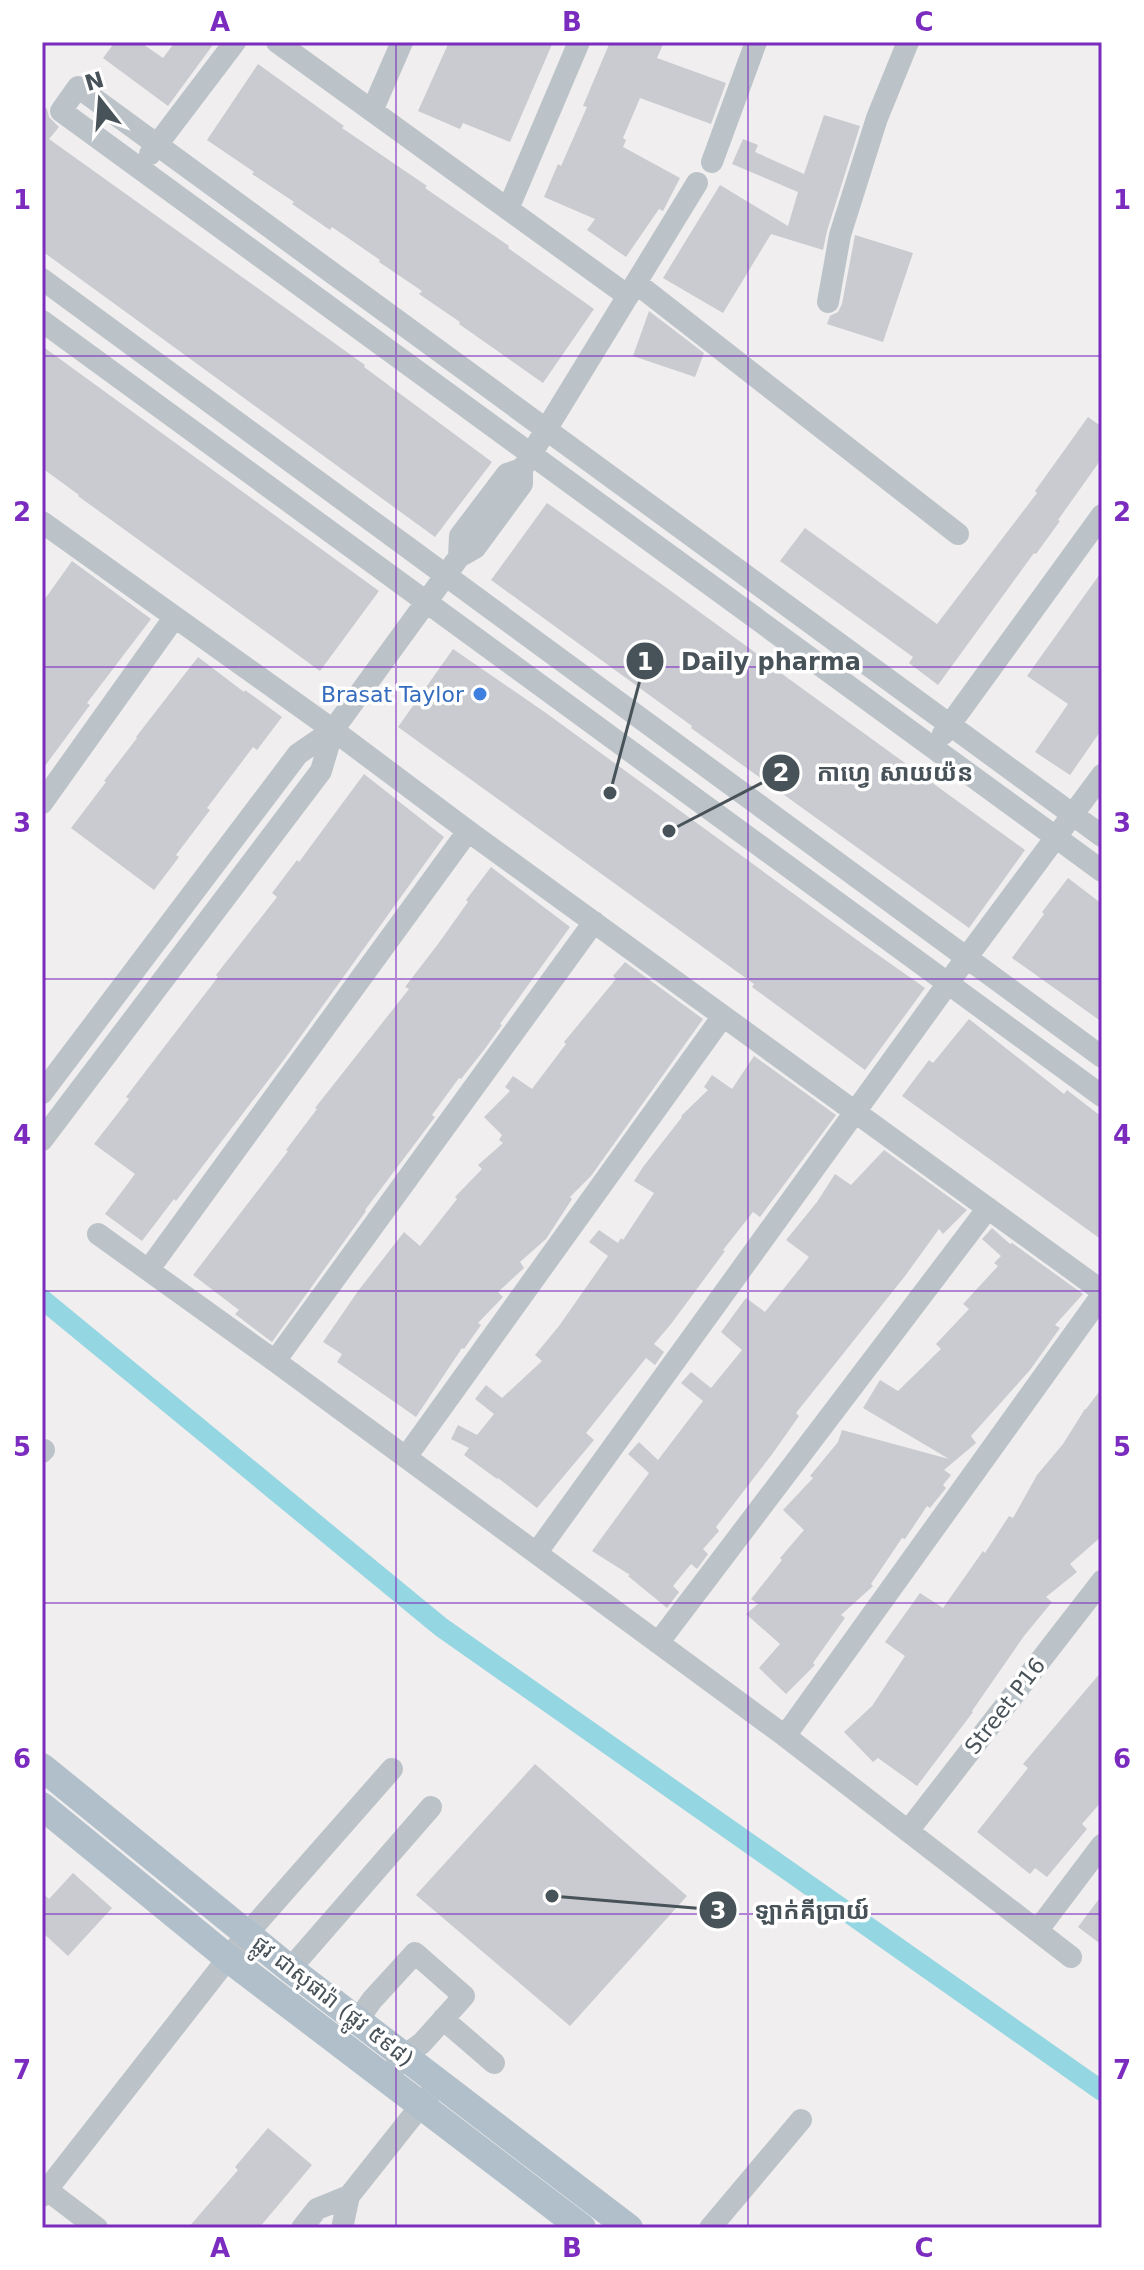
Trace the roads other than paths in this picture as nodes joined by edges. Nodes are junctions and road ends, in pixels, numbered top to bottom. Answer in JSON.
{"nodes":[{"id":1,"x":235,"y":42,"type":"edge"},
{"id":2,"x":277,"y":42,"type":"edge"},
{"id":3,"x":402,"y":42,"type":"edge"},
{"id":4,"x":579,"y":42,"type":"edge"},
{"id":5,"x":756,"y":42,"type":"edge"},
{"id":6,"x":908,"y":42,"type":"edge"},
{"id":7,"x":372,"y":111,"type":"junction"},
{"id":8,"x":157,"y":145,"type":"junction"},
{"id":9,"x":712,"y":162,"type":"dead end"},
{"id":10,"x":139,"y":168,"type":"junction"},
{"id":11,"x":697,"y":183,"type":"dead end"},
{"id":12,"x":508,"y":209,"type":"junction"},
{"id":13,"x":42,"y":279,"type":"edge"},
{"id":14,"x":355,"y":289,"type":"junction"},
{"id":15,"x":632,"y":290,"type":"junction"},
{"id":16,"x":828,"y":302,"type":"dead end"},
{"id":17,"x":337,"y":312,"type":"junction"},
{"id":18,"x":42,"y":321,"type":"edge"},
{"id":19,"x":170,"y":373,"type":"junction"},
{"id":20,"x":150,"y":401,"type":"junction"},
{"id":21,"x":546,"y":429,"type":"junction"},
{"id":22,"x":526,"y":462,"type":"junction"},
{"id":23,"x":348,"y":504,"type":"junction"},
{"id":24,"x":1102,"y":515,"type":"edge"},
{"id":25,"x":44,"y":527,"type":"edge"},
{"id":26,"x":329,"y":531,"type":"junction"},
{"id":27,"x":958,"y":534,"type":"dead end"},
{"id":28,"x":452,"y":566,"type":"junction"},
{"id":29,"x":750,"y":578,"type":"junction"},
{"id":30,"x":731,"y":601,"type":"junction"},
{"id":31,"x":426,"y":602,"type":"junction"},
{"id":32,"x":174,"y":618,"type":"junction"},
{"id":33,"x":532,"y":638,"type":"junction"},
{"id":34,"x":511,"y":665,"type":"junction"},
{"id":35,"x":950,"y":724,"type":"junction"},
{"id":36,"x":333,"y":730,"type":"junction"},
{"id":37,"x":933,"y":748,"type":"junction"},
{"id":38,"x":698,"y":760,"type":"junction"},
{"id":39,"x":1102,"y":775,"type":"edge"},
{"id":40,"x":678,"y":787,"type":"junction"},
{"id":41,"x":42,"y":803,"type":"edge"},
{"id":42,"x":1073,"y":815,"type":"junction"},
{"id":43,"x":468,"y":831,"type":"junction"},
{"id":44,"x":1102,"y":836,"type":"edge"},
{"id":45,"x":1056,"y":838,"type":"junction"},
{"id":46,"x":1102,"y":871,"type":"edge"},
{"id":47,"x":875,"y":890,"type":"junction"},
{"id":48,"x":855,"y":916,"type":"junction"},
{"id":49,"x":594,"y":922,"type":"junction"},
{"id":50,"x":967,"y":957,"type":"junction"},
{"id":51,"x":132,"y":974,"type":"junction"},
{"id":52,"x":948,"y":984,"type":"junction"},
{"id":53,"x":155,"y":990,"type":"junction"},
{"id":54,"x":723,"y":1016,"type":"junction"},
{"id":55,"x":1050,"y":1018,"type":"junction"},
{"id":56,"x":1030,"y":1044,"type":"junction"},
{"id":57,"x":1102,"y":1057,"type":"edge"},
{"id":58,"x":45,"y":1088,"type":"edge"},
{"id":59,"x":1102,"y":1096,"type":"edge"},
{"id":60,"x":73,"y":1100,"type":"junction"},
{"id":61,"x":856,"y":1112,"type":"junction"},
{"id":62,"x":42,"y":1140,"type":"edge"},
{"id":63,"x":988,"y":1208,"type":"junction"},
{"id":64,"x":98,"y":1234,"type":"dead end"},
{"id":65,"x":149,"y":1269,"type":"junction"},
{"id":66,"x":1102,"y":1293,"type":"edge"},
{"id":67,"x":275,"y":1361,"type":"junction"},
{"id":68,"x":406,"y":1457,"type":"junction"},
{"id":69,"x":537,"y":1552,"type":"junction"},
{"id":70,"x":1102,"y":1581,"type":"edge"},
{"id":71,"x":658,"y":1643,"type":"junction"},
{"id":72,"x":785,"y":1736,"type":"junction"},
{"id":73,"x":42,"y":1767,"type":"edge"},
{"id":74,"x":392,"y":1769,"type":"dead end"},
{"id":75,"x":42,"y":1806,"type":"edge"},
{"id":76,"x":431,"y":1807,"type":"dead end"},
{"id":77,"x":908,"y":1831,"type":"junction"},
{"id":78,"x":1102,"y":1845,"type":"edge"},
{"id":79,"x":1037,"y":1931,"type":"junction"},
{"id":80,"x":247,"y":1934,"type":"junction"},
{"id":81,"x":1071,"y":1957,"type":"dead end"},
{"id":82,"x":229,"y":1959,"type":"junction"},
{"id":83,"x":290,"y":1969,"type":"junction"},
{"id":84,"x":443,"y":2019,"type":"junction"},
{"id":85,"x":358,"y":2020,"type":"junction"},
{"id":86,"x":404,"y":2056,"type":"junction"},
{"id":87,"x":494,"y":2063,"type":"dead end"},
{"id":88,"x":387,"y":2079,"type":"junction"},
{"id":89,"x":440,"y":2082,"type":"junction"},
{"id":90,"x":422,"y":2105,"type":"junction"},
{"id":91,"x":801,"y":2120,"type":"dead end"},
{"id":92,"x":44,"y":2193,"type":"edge"},
{"id":93,"x":349,"y":2196,"type":"junction"},
{"id":94,"x":97,"y":2228,"type":"edge"},
{"id":95,"x":302,"y":2228,"type":"edge"},
{"id":96,"x":342,"y":2228,"type":"edge"},
{"id":97,"x":582,"y":2228,"type":"edge"},
{"id":98,"x":629,"y":2228,"type":"edge"},
{"id":99,"x":710,"y":2228,"type":"edge"}],
"edges":[{"from":1,"to":8,"type":"street"},
{"from":2,"to":7,"type":"street"},
{"from":3,"to":7,"type":"street"},
{"from":4,"to":12,"type":"street"},
{"from":5,"to":9,"type":"street"},
{"from":6,"to":16,"type":"street"},
{"from":7,"to":12,"type":"street"},
{"from":8,"to":10,"type":"street"},
{"from":8,"to":10,"type":"street"},
{"from":8,"to":14,"type":"street"},
{"from":10,"to":17,"type":"street"},
{"from":11,"to":15,"type":"street"},
{"from":12,"to":15,"type":"street"},
{"from":13,"to":19,"type":"street"},
{"from":14,"to":17,"type":"street"},
{"from":14,"to":21,"type":"street"},
{"from":15,"to":21,"type":"street"},
{"from":15,"to":27,"type":"street"},
{"from":17,"to":22,"type":"street"},
{"from":18,"to":20,"type":"street"},
{"from":19,"to":20,"type":"street"},
{"from":19,"to":23,"type":"street"},
{"from":20,"to":26,"type":"street"},
{"from":21,"to":22,"type":"street"},
{"from":21,"to":29,"type":"street"},
{"from":22,"to":28,"type":"street"},
{"from":22,"to":30,"type":"street"},
{"from":23,"to":26,"type":"street"},
{"from":23,"to":28,"type":"street"},
{"from":24,"to":35,"type":"street"},
{"from":25,"to":32,"type":"street"},
{"from":26,"to":31,"type":"street"},
{"from":28,"to":31,"type":"street"},
{"from":28,"to":33,"type":"street"},
{"from":29,"to":30,"type":"street"},
{"from":29,"to":35,"type":"street"},
{"from":30,"to":37,"type":"street"},
{"from":31,"to":34,"type":"street"},
{"from":31,"to":36,"type":"street"},
{"from":32,"to":36,"type":"street"},
{"from":32,"to":41,"type":"street"},
{"from":33,"to":34,"type":"street"},
{"from":33,"to":38,"type":"street"},
{"from":34,"to":40,"type":"street"},
{"from":35,"to":37,"type":"street"},
{"from":35,"to":42,"type":"street"},
{"from":36,"to":43,"type":"street"},
{"from":36,"to":51,"type":"street"},
{"from":36,"to":53,"type":"street"},
{"from":37,"to":45,"type":"street"},
{"from":38,"to":40,"type":"street"},
{"from":38,"to":47,"type":"street"},
{"from":39,"to":42,"type":"street"},
{"from":40,"to":48,"type":"street"},
{"from":42,"to":44,"type":"street"},
{"from":42,"to":45,"type":"street"},
{"from":43,"to":49,"type":"street"},
{"from":43,"to":65,"type":"street"},
{"from":45,"to":46,"type":"street"},
{"from":45,"to":50,"type":"street"},
{"from":47,"to":48,"type":"street"},
{"from":47,"to":50,"type":"street"},
{"from":48,"to":52,"type":"street"},
{"from":49,"to":54,"type":"street"},
{"from":49,"to":67,"type":"street"},
{"from":50,"to":52,"type":"street"},
{"from":50,"to":55,"type":"street"},
{"from":51,"to":53,"type":"street"},
{"from":51,"to":58,"type":"street"},
{"from":52,"to":56,"type":"street"},
{"from":52,"to":61,"type":"street"},
{"from":53,"to":60,"type":"street"},
{"from":54,"to":61,"type":"street"},
{"from":54,"to":68,"type":"street"},
{"from":55,"to":56,"type":"street"},
{"from":55,"to":57,"type":"street"},
{"from":56,"to":59,"type":"street"},
{"from":58,"to":60,"type":"street"},
{"from":60,"to":62,"type":"street"},
{"from":61,"to":63,"type":"street"},
{"from":61,"to":69,"type":"street"},
{"from":63,"to":66,"type":"street"},
{"from":63,"to":71,"type":"street"},
{"from":64,"to":65,"type":"street"},
{"from":65,"to":67,"type":"street"},
{"from":66,"to":72,"type":"street"},
{"from":67,"to":68,"type":"street"},
{"from":68,"to":69,"type":"street"},
{"from":69,"to":71,"type":"street"},
{"from":70,"to":77,"type":"street","name":"Street P16"},
{"from":71,"to":72,"type":"street"},
{"from":72,"to":77,"type":"street"},
{"from":73,"to":80,"type":"main road","name":"ផ្លូវ ជាសុផារ៉ា (ផ្លូវ ៥៩៨)"},
{"from":74,"to":80,"type":"street"},
{"from":75,"to":82,"type":"main road","name":"ផ្លូវ ជាសុផារ៉ា (ផ្លូវ ៥៩៨)"},
{"from":76,"to":83,"type":"street"},
{"from":77,"to":79,"type":"street"},
{"from":78,"to":79,"type":"street"},
{"from":79,"to":81,"type":"street"},
{"from":80,"to":82,"type":"street"},
{"from":80,"to":83,"type":"main road","name":"ផ្លូវ ជាសុផារ៉ា (ផ្លូវ ៥៩៨)"},
{"from":82,"to":88,"type":"main road","name":"ផ្លូវ ជាសុផារ៉ា (ផ្លូវ ៥៩៨)"},
{"from":82,"to":92,"type":"street"},
{"from":83,"to":85,"type":"main road","name":"ផ្លូវ ជាសុផារ៉ា (ផ្លូវ ៥៩៨)"},
{"from":84,"to":85,"type":"street"},
{"from":84,"to":86,"type":"street"},
{"from":84,"to":87,"type":"street"},
{"from":85,"to":86,"type":"main road","name":"ផ្លូវ ជាសុផារ៉ា (ផ្លូវ ៥៩៨)"},
{"from":86,"to":88,"type":"street"},
{"from":86,"to":89,"type":"main road","name":"ផ្លូវ ជាសុផារ៉ា (ផ្លូវ ៥៩៨)"},
{"from":88,"to":90,"type":"main road","name":"ផ្លូវ ជាសុផារ៉ា (ផ្លូវ ៥៩៨)"},
{"from":89,"to":90,"type":"street"},
{"from":89,"to":98,"type":"main road","name":"ផ្លូវ ជាសុផារ៉ា (ផ្លូវ ៥៩៨)"},
{"from":90,"to":93,"type":"street"},
{"from":90,"to":97,"type":"main road","name":"ផ្លូវ ជាសុផារ៉ា (ផ្លូវ ៥៩៨)"},
{"from":91,"to":99,"type":"street"},
{"from":92,"to":94,"type":"street"},
{"from":93,"to":95,"type":"street"},
{"from":93,"to":96,"type":"street"}]}
